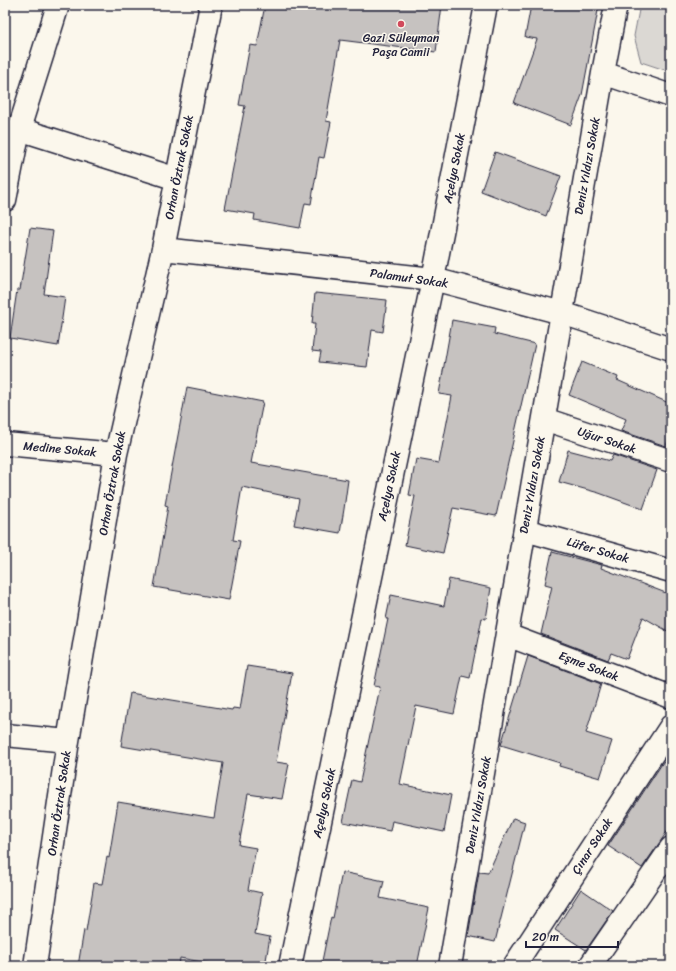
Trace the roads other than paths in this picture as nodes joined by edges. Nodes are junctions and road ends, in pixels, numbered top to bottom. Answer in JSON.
{"nodes":[{"id":1,"x":58,"y":5,"type":"edge"},
{"id":2,"x":211,"y":5,"type":"edge"},
{"id":3,"x":486,"y":5,"type":"edge"},
{"id":4,"x":616,"y":5,"type":"edge"},
{"id":5,"x":603,"y":73,"type":"junction"},
{"id":6,"x":671,"y":96,"type":"edge"},
{"id":7,"x":19,"y":129,"type":"junction"},
{"id":8,"x":177,"y":179,"type":"junction"},
{"id":9,"x":5,"y":200,"type":"edge"},
{"id":10,"x":164,"y":249,"type":"junction"},
{"id":11,"x":432,"y":279,"type":"junction"},
{"id":12,"x":562,"y":313,"type":"junction"},
{"id":13,"x":671,"y":349,"type":"edge"},
{"id":14,"x":544,"y":419,"type":"junction"},
{"id":15,"x":5,"y":444,"type":"edge"},
{"id":16,"x":116,"y":454,"type":"junction"},
{"id":17,"x":671,"y":460,"type":"edge"},
{"id":18,"x":525,"y":530,"type":"junction"},
{"id":19,"x":671,"y":571,"type":"edge"},
{"id":20,"x":507,"y":635,"type":"junction"},
{"id":21,"x":671,"y":697,"type":"edge"},
{"id":22,"x":671,"y":726,"type":"edge"},
{"id":23,"x":5,"y":735,"type":"edge"},
{"id":24,"x":68,"y":741,"type":"junction"},
{"id":25,"x":671,"y":848,"type":"edge"},
{"id":26,"x":35,"y":966,"type":"edge"},
{"id":27,"x":290,"y":966,"type":"edge"},
{"id":28,"x":450,"y":966,"type":"edge"},
{"id":29,"x":514,"y":966,"type":"edge"},
{"id":30,"x":590,"y":966,"type":"edge"}],
"edges":[{"from":1,"to":7,"type":"street"},
{"from":2,"to":8,"type":"street","name":"Orhan Öztrak Sokak"},
{"from":3,"to":11,"type":"street","name":"Açelya Sokak"},
{"from":4,"to":5,"type":"street","name":"Deniz Yıldızı Sokak"},
{"from":5,"to":6,"type":"street"},
{"from":5,"to":12,"type":"street","name":"Deniz Yıldızı Sokak"},
{"from":7,"to":8,"type":"street"},
{"from":7,"to":9,"type":"street"},
{"from":8,"to":10,"type":"street","name":"Orhan Öztrak Sokak"},
{"from":10,"to":11,"type":"street","name":"Palamut Sokak"},
{"from":10,"to":16,"type":"street","name":"Orhan Öztrak Sokak"},
{"from":11,"to":12,"type":"street","name":"Palamut Sokak"},
{"from":11,"to":27,"type":"street","name":"Açelya Sokak"},
{"from":12,"to":13,"type":"street","name":"Palamut Sokak"},
{"from":12,"to":14,"type":"street","name":"Deniz Yıldızı Sokak"},
{"from":14,"to":17,"type":"street","name":"Uğur Sokak"},
{"from":14,"to":18,"type":"street","name":"Deniz Yıldızı Sokak"},
{"from":15,"to":16,"type":"street","name":"Medine Sokak"},
{"from":16,"to":24,"type":"street","name":"Orhan Öztrak Sokak"},
{"from":18,"to":19,"type":"street","name":"Lüfer Sokak"},
{"from":18,"to":20,"type":"street","name":"Deniz Yıldızı Sokak"},
{"from":20,"to":21,"type":"street","name":"Eşme Sokak"},
{"from":20,"to":28,"type":"street","name":"Deniz Yıldızı Sokak"},
{"from":22,"to":29,"type":"street","name":"Çınar Sokak"},
{"from":23,"to":24,"type":"street"},
{"from":24,"to":26,"type":"street","name":"Orhan Öztrak Sokak"},
{"from":25,"to":30,"type":"street"}]}
